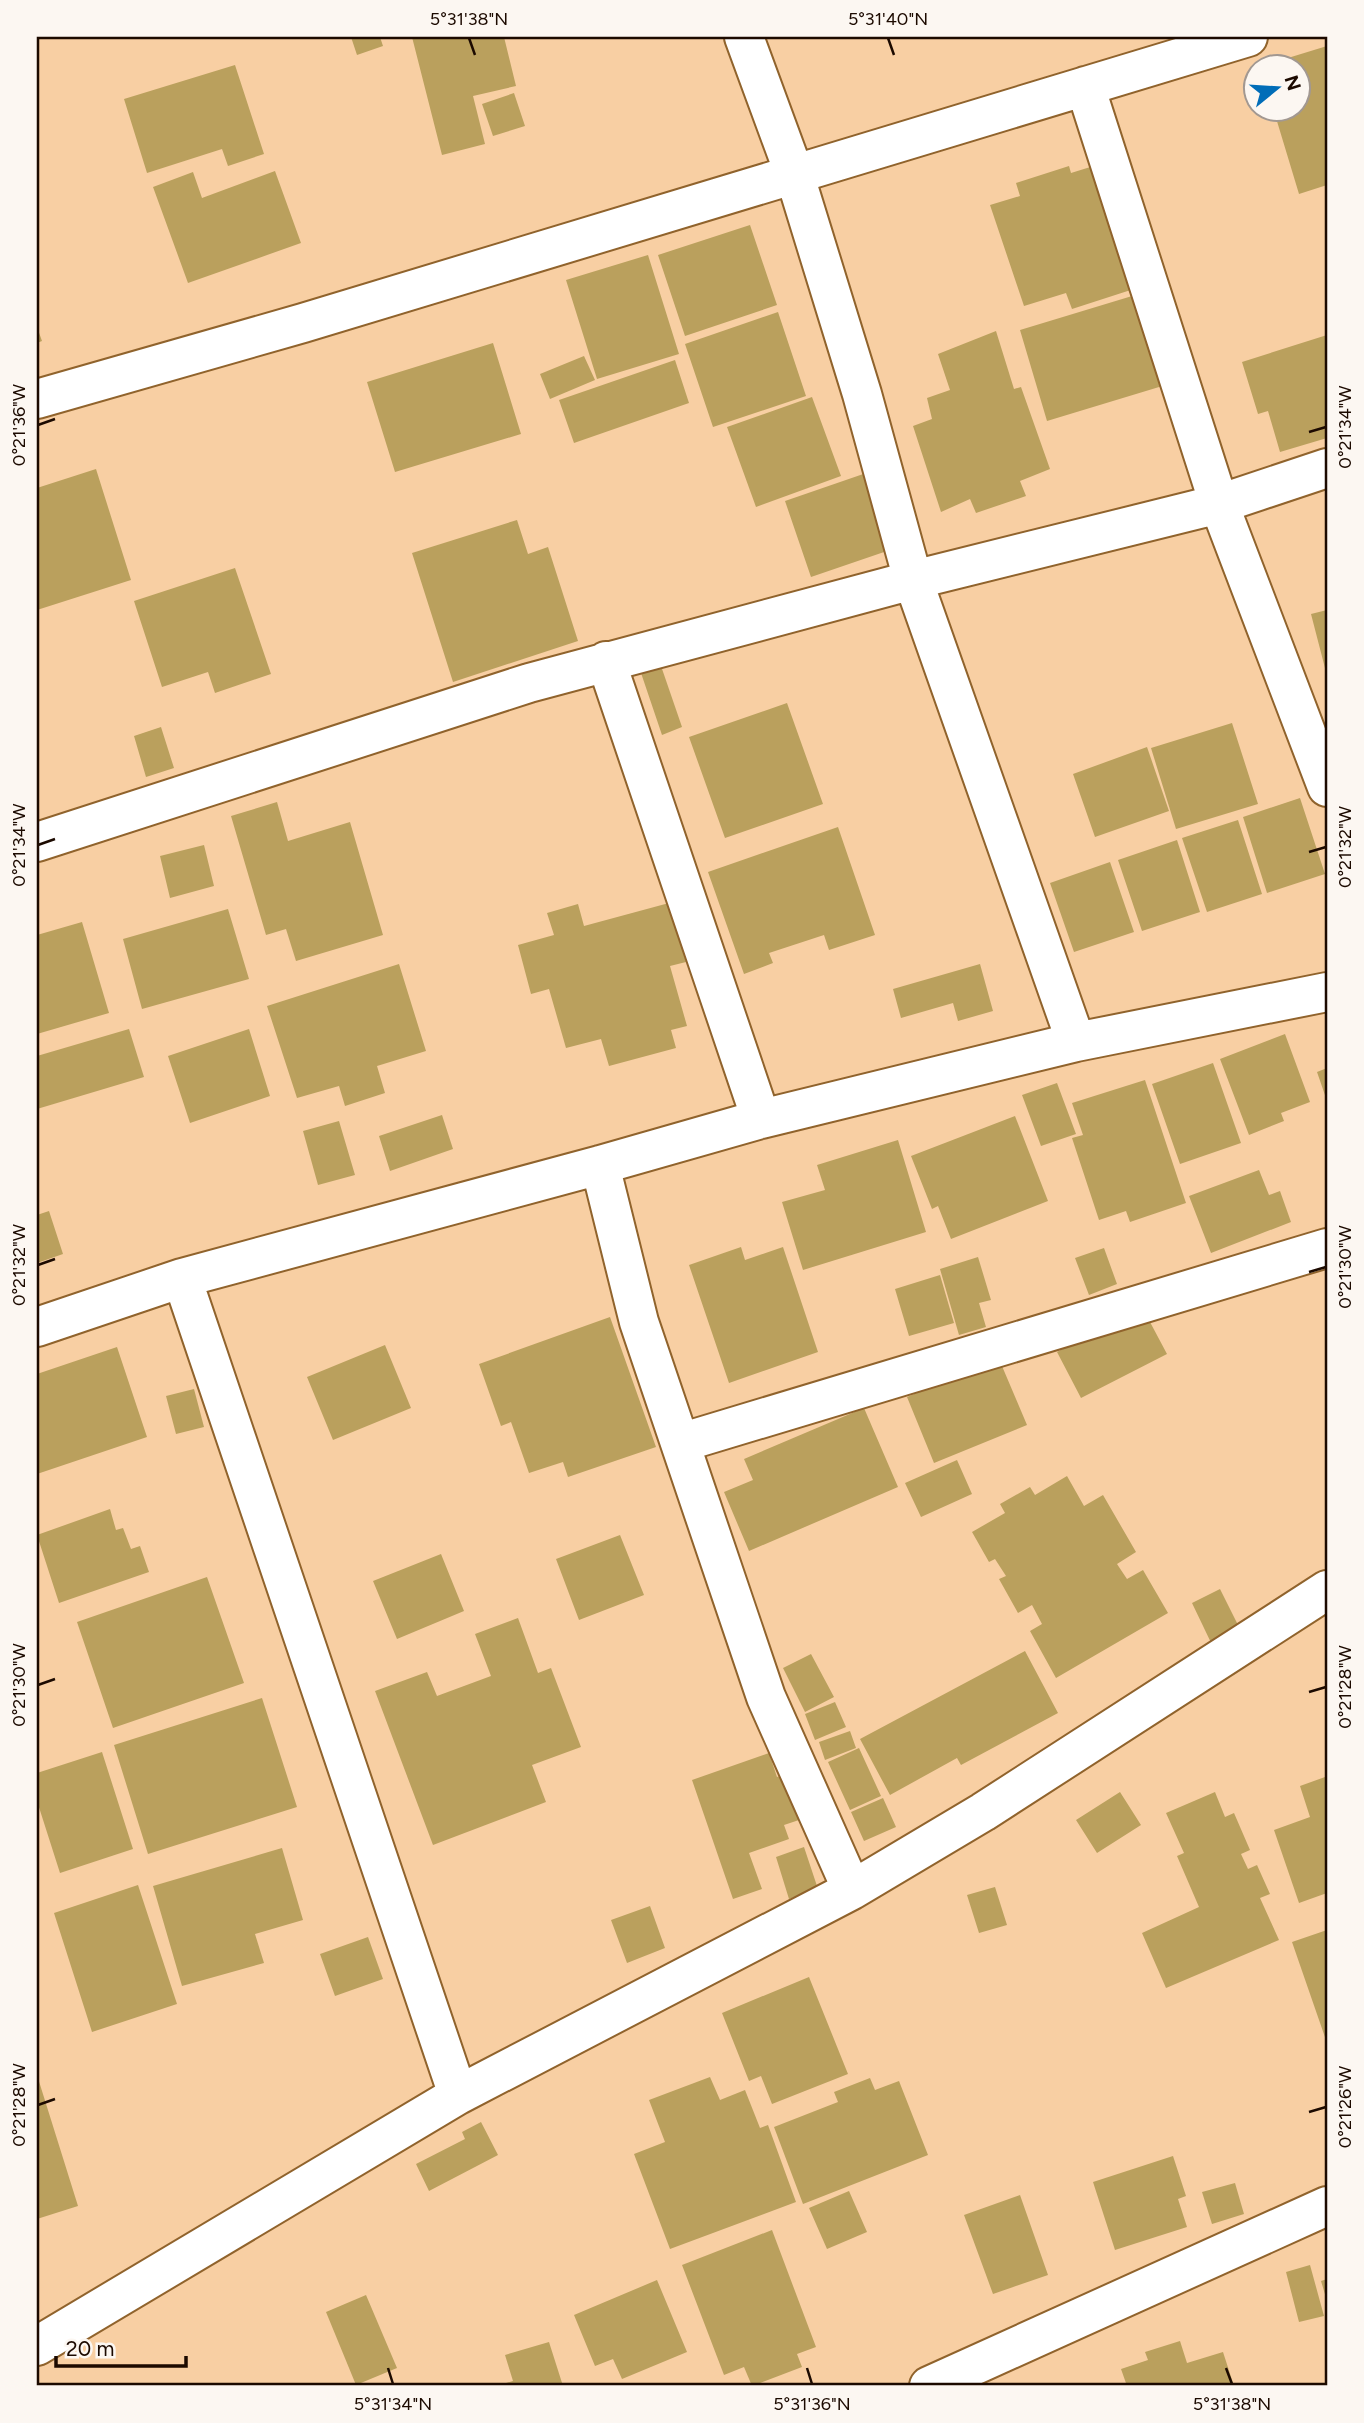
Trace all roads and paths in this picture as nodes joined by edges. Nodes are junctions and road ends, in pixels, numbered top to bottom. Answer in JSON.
{"nodes":[{"id":1,"x":744,"y":37,"type":"edge"},
{"id":2,"x":1248,"y":37,"type":"edge"},
{"id":3,"x":1085,"y":86,"type":"junction"},
{"id":4,"x":794,"y":173,"type":"junction"},
{"id":5,"x":37,"y":399,"type":"edge"},
{"id":6,"x":1327,"y":468,"type":"edge"},
{"id":7,"x":1219,"y":504,"type":"junction"},
{"id":8,"x":913,"y":580,"type":"junction"},
{"id":9,"x":606,"y":661,"type":"junction"},
{"id":10,"x":1327,"y":787,"type":"edge"},
{"id":11,"x":37,"y":842,"type":"edge"},
{"id":12,"x":1327,"y":992,"type":"edge"},
{"id":13,"x":1076,"y":1042,"type":"junction"},
{"id":14,"x":761,"y":1119,"type":"junction"},
{"id":15,"x":600,"y":1166,"type":"junction"},
{"id":16,"x":1327,"y":1248,"type":"edge"},
{"id":17,"x":182,"y":1278,"type":"junction"},
{"id":18,"x":37,"y":1327,"type":"edge"},
{"id":19,"x":680,"y":1443,"type":"junction"},
{"id":20,"x":1327,"y":1590,"type":"edge"},
{"id":21,"x":852,"y":1890,"type":"junction"},
{"id":22,"x":458,"y":2095,"type":"junction"},
{"id":23,"x":1327,"y":2206,"type":"edge"},
{"id":24,"x":37,"y":2346,"type":"edge"},
{"id":25,"x":929,"y":2386,"type":"edge"}],
"edges":[{"from":1,"to":4,"type":"street"},
{"from":2,"to":3,"type":"street"},
{"from":3,"to":4,"type":"street"},
{"from":3,"to":7,"type":"street"},
{"from":4,"to":5,"type":"street"},
{"from":4,"to":8,"type":"street"},
{"from":6,"to":7,"type":"street"},
{"from":7,"to":8,"type":"street"},
{"from":7,"to":10,"type":"street"},
{"from":8,"to":9,"type":"street"},
{"from":8,"to":13,"type":"street"},
{"from":9,"to":11,"type":"street"},
{"from":9,"to":14,"type":"street"},
{"from":12,"to":13,"type":"street"},
{"from":13,"to":14,"type":"street"},
{"from":14,"to":15,"type":"street"},
{"from":15,"to":17,"type":"street"},
{"from":15,"to":19,"type":"street"},
{"from":16,"to":19,"type":"street"},
{"from":17,"to":18,"type":"street"},
{"from":17,"to":22,"type":"street"},
{"from":19,"to":21,"type":"street"},
{"from":20,"to":21,"type":"street"},
{"from":21,"to":22,"type":"street"},
{"from":22,"to":24,"type":"street"},
{"from":23,"to":25,"type":"street"}]}
